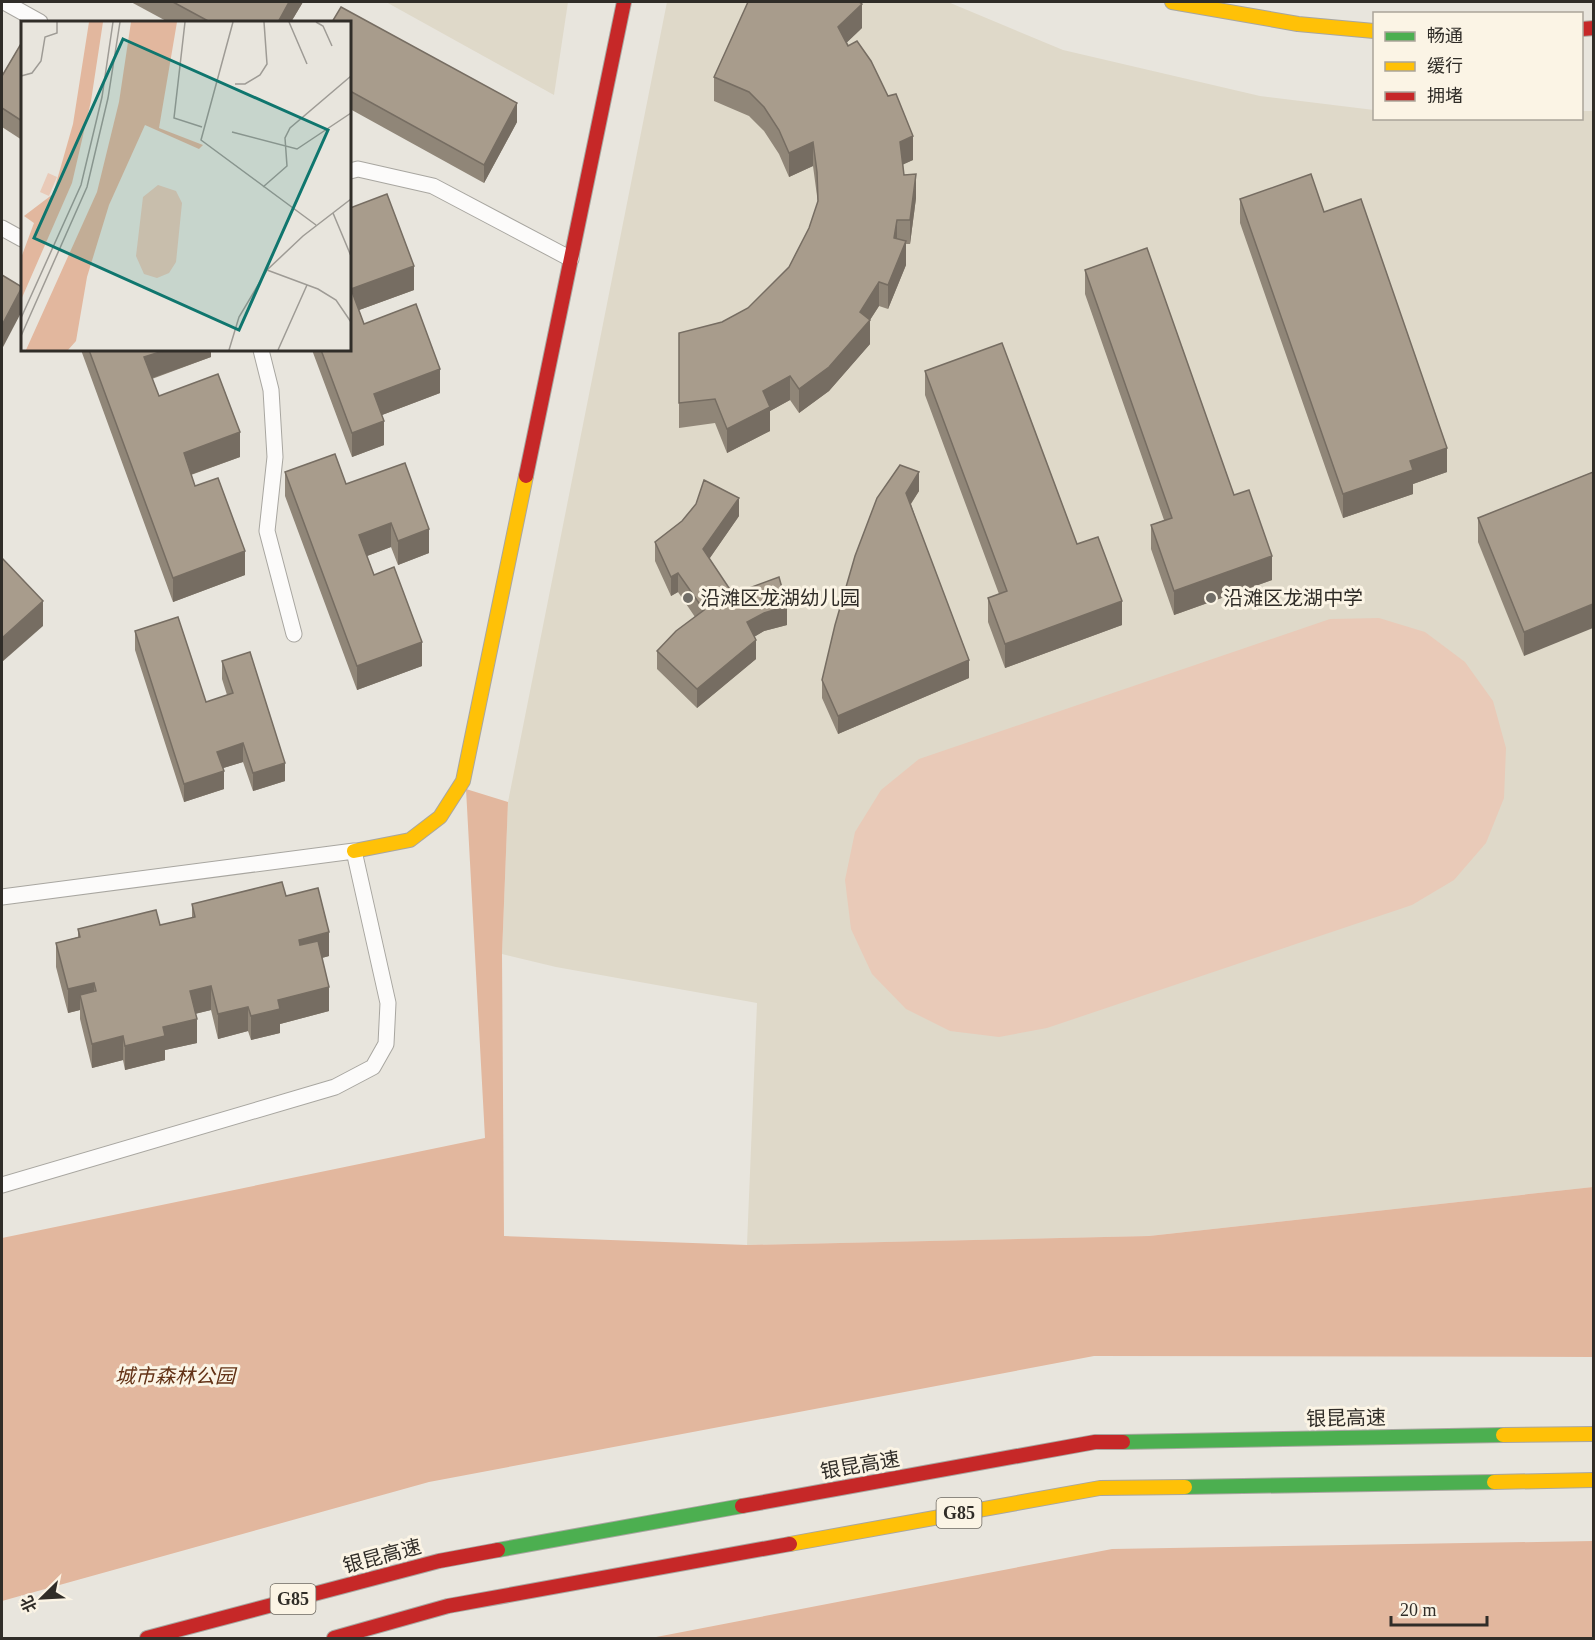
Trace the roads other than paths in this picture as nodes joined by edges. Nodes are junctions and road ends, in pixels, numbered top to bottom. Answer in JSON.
{"nodes":[{"id":1,"x":4,"y":2,"type":"edge"},
{"id":2,"x":624,"y":2,"type":"edge"},
{"id":3,"x":1172,"y":2,"type":"edge"},
{"id":4,"x":38,"y":21,"type":"edge"},
{"id":5,"x":1373,"y":32,"type":"edge"},
{"id":6,"x":351,"y":171,"type":"edge"},
{"id":7,"x":2,"y":228,"type":"edge"},
{"id":8,"x":21,"y":238,"type":"edge"},
{"id":9,"x":571,"y":259,"type":"junction"},
{"id":10,"x":261,"y":351,"type":"edge"},
{"id":11,"x":294,"y":634,"type":"dead end"},
{"id":12,"x":354,"y":851,"type":"junction"},
{"id":13,"x":2,"y":897,"type":"edge"},
{"id":14,"x":2,"y":1185,"type":"edge"},
{"id":15,"x":1593,"y":1434,"type":"edge"},
{"id":16,"x":1593,"y":1480,"type":"edge"},
{"id":17,"x":147,"y":1638,"type":"edge"},
{"id":18,"x":334,"y":1638,"type":"edge"}],
"edges":[{"from":1,"to":4,"type":"lane"},
{"from":2,"to":9,"type":"main road"},
{"from":3,"to":5,"type":"main road"},
{"from":6,"to":9,"type":"lane"},
{"from":7,"to":8,"type":"lane"},
{"from":9,"to":12,"type":"main road"},
{"from":10,"to":11,"type":"lane"},
{"from":12,"to":13,"type":"lane"},
{"from":12,"to":14,"type":"lane"},
{"from":15,"to":17,"type":"main road","name":"银昆高速","number":"G85"},
{"from":16,"to":18,"type":"main road","number":"G85"}]}
